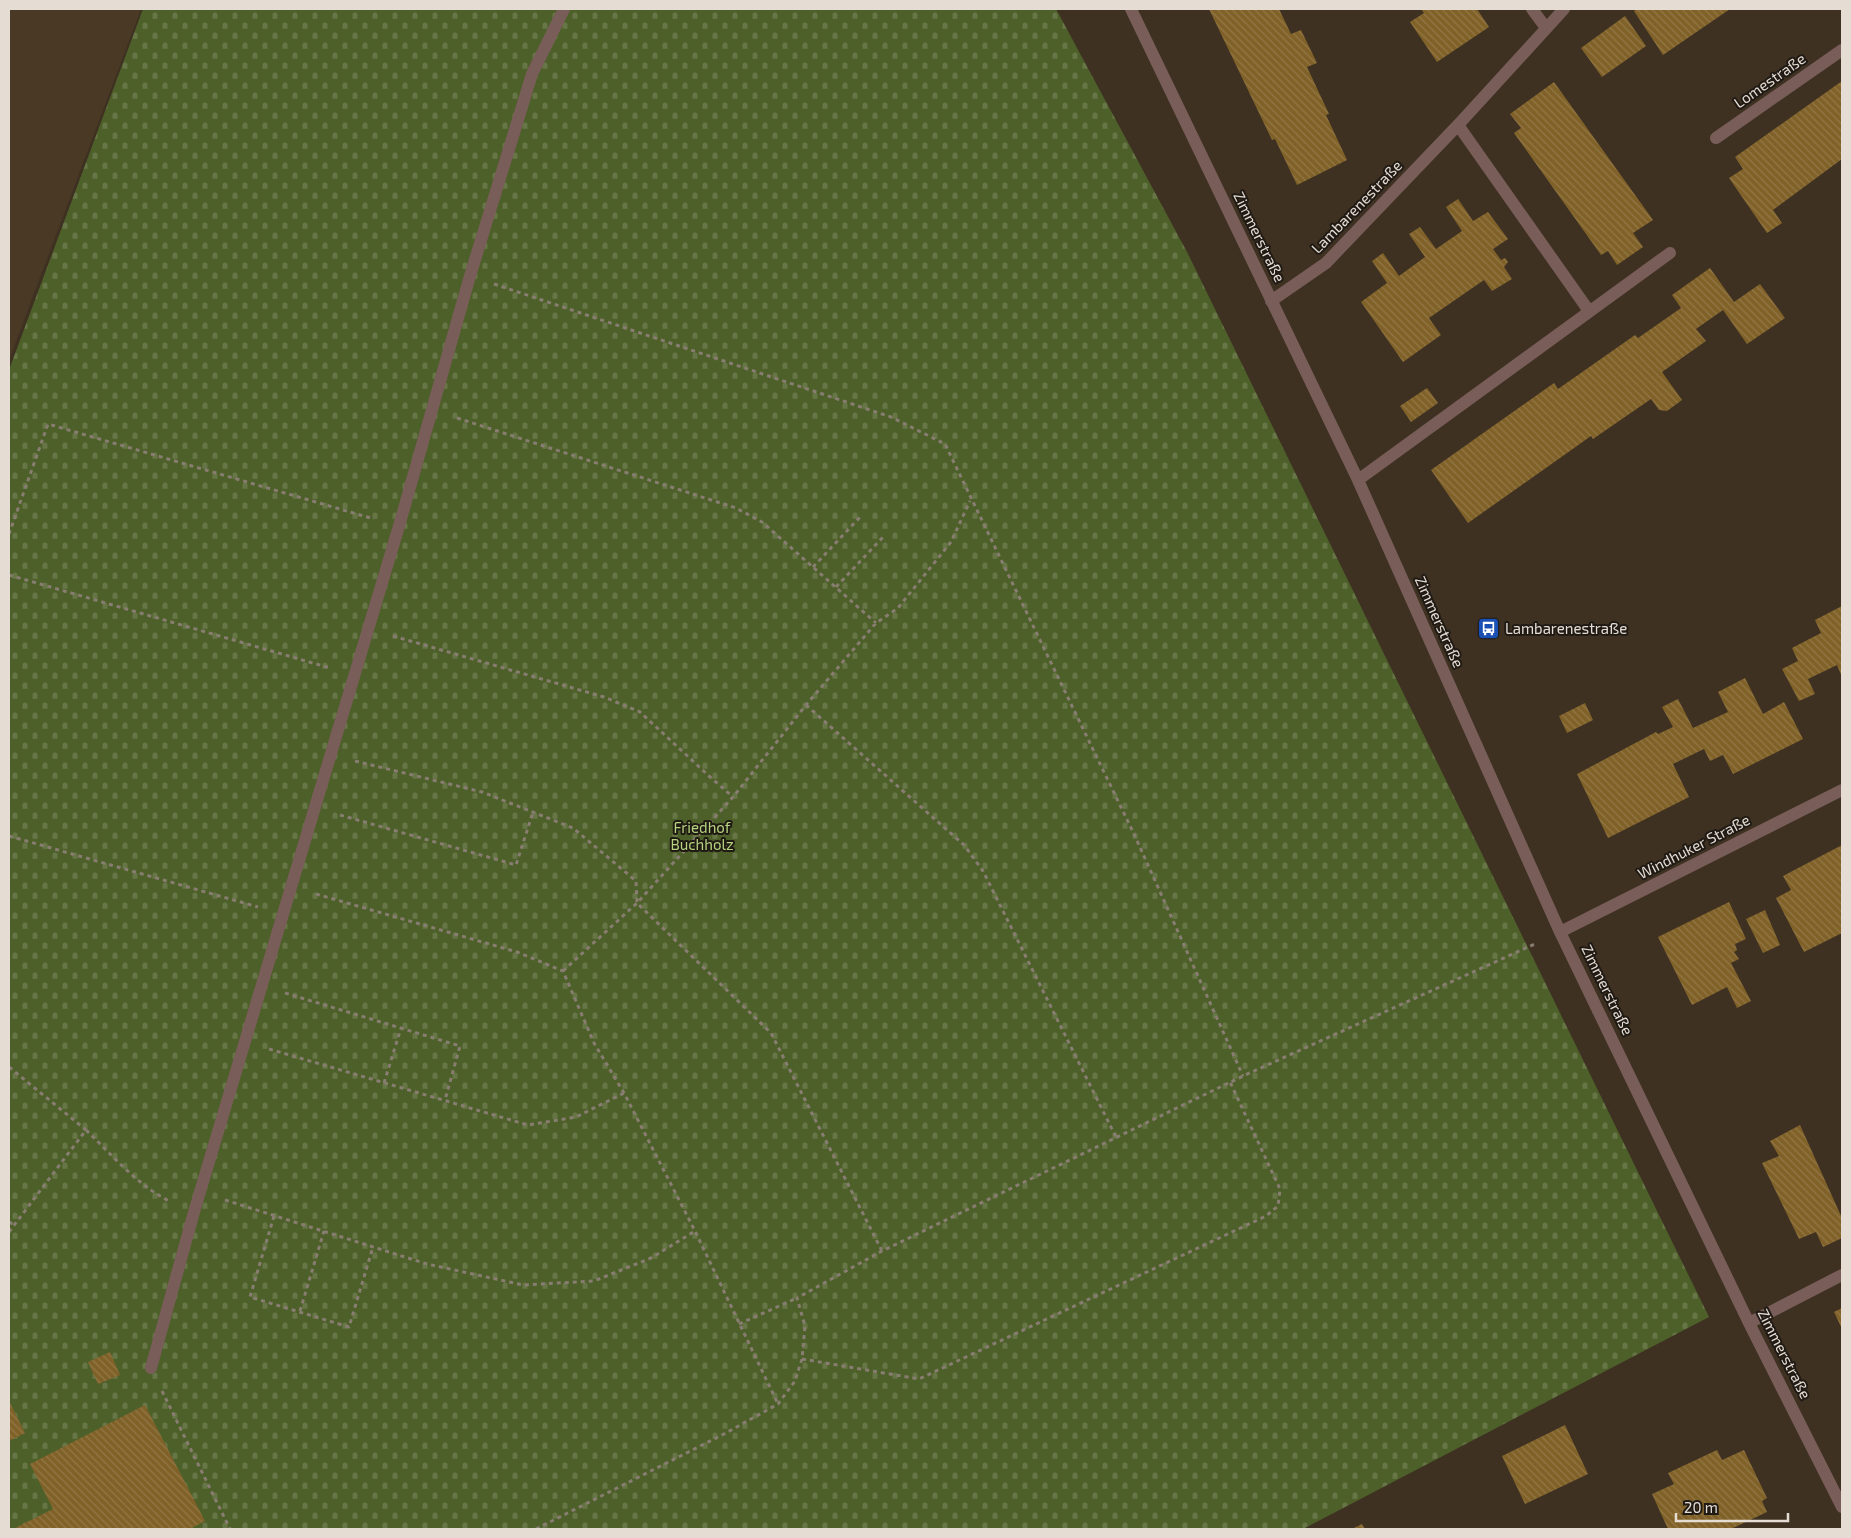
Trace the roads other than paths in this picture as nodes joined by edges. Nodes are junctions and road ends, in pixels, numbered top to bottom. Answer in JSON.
{"nodes":[{"id":1,"x":564,"y":9,"type":"edge"},
{"id":2,"x":1131,"y":9,"type":"edge"},
{"id":3,"x":1532,"y":9,"type":"edge"},
{"id":4,"x":1564,"y":9,"type":"edge"},
{"id":5,"x":1546,"y":28,"type":"junction"},
{"id":6,"x":1842,"y":50,"type":"edge"},
{"id":7,"x":1458,"y":126,"type":"junction"},
{"id":8,"x":1716,"y":138,"type":"dead end"},
{"id":9,"x":1670,"y":253,"type":"dead end"},
{"id":10,"x":1271,"y":301,"type":"junction"},
{"id":11,"x":1588,"y":311,"type":"junction"},
{"id":12,"x":1358,"y":480,"type":"junction"},
{"id":13,"x":1842,"y":790,"type":"edge"},
{"id":14,"x":1560,"y":932,"type":"junction"},
{"id":15,"x":1842,"y":1275,"type":"edge"},
{"id":16,"x":1749,"y":1323,"type":"junction"},
{"id":17,"x":151,"y":1368,"type":"road end"},
{"id":18,"x":1842,"y":1508,"type":"edge"}],
"edges":[{"from":1,"to":17,"type":"street"},
{"from":2,"to":10,"type":"street","name":"Zimmerstraße"},
{"from":3,"to":5,"type":"street"},
{"from":4,"to":5,"type":"street","name":"Lambarenestraße"},
{"from":5,"to":7,"type":"street","name":"Lambarenestraße"},
{"from":6,"to":8,"type":"street","name":"Lomestraße"},
{"from":7,"to":10,"type":"street","name":"Lambarenestraße"},
{"from":7,"to":11,"type":"street"},
{"from":9,"to":11,"type":"street"},
{"from":10,"to":12,"type":"street","name":"Zimmerstraße"},
{"from":11,"to":12,"type":"street"},
{"from":12,"to":14,"type":"street","name":"Zimmerstraße"},
{"from":13,"to":14,"type":"street","name":"Windhuker Straße"},
{"from":14,"to":16,"type":"street","name":"Zimmerstraße"},
{"from":15,"to":16,"type":"street"},
{"from":16,"to":18,"type":"street","name":"Zimmerstraße"}]}
